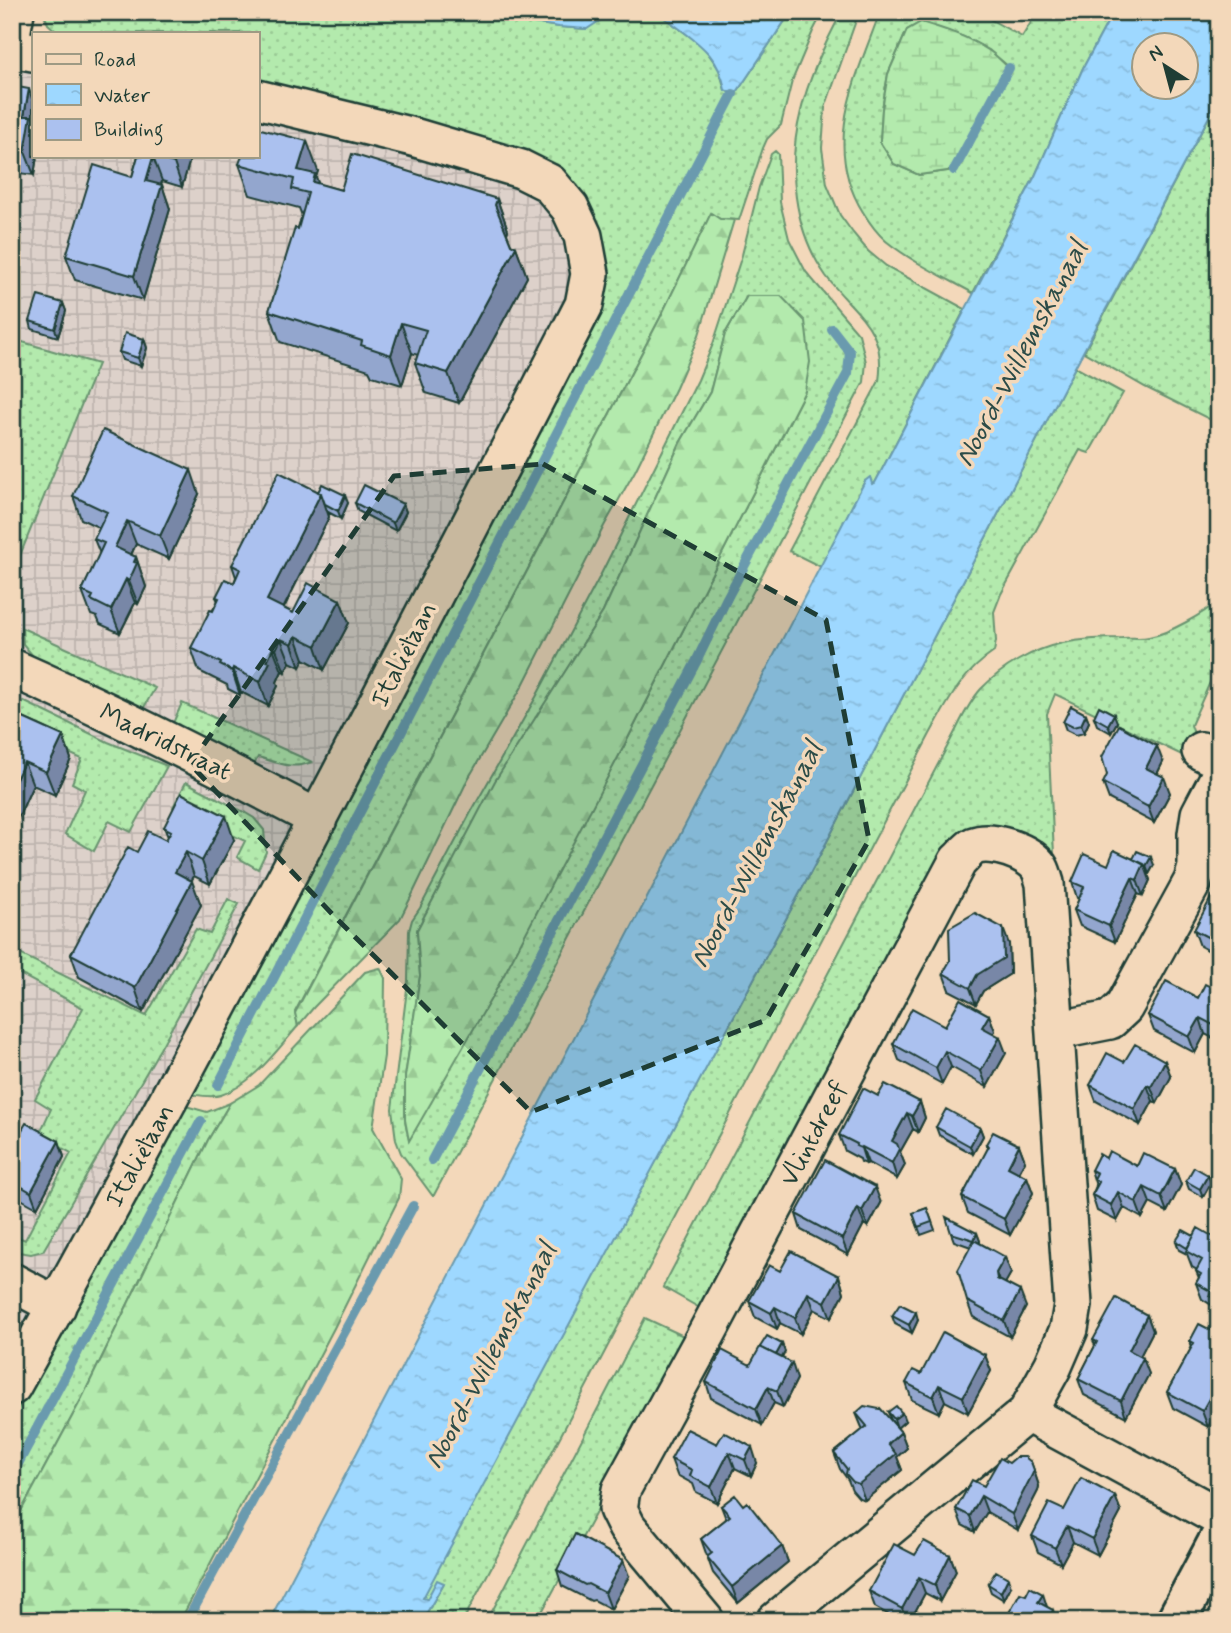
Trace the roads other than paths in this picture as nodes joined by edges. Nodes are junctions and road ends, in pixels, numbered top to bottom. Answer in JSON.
{"nodes":[{"id":1,"x":15,"y":12,"type":"edge"},
{"id":2,"x":12,"y":29,"type":"edge"},
{"id":3,"x":12,"y":48,"type":"edge"},
{"id":4,"x":32,"y":52,"type":"edge"},
{"id":5,"x":259,"y":99,"type":"edge"},
{"id":6,"x":12,"y":668,"type":"edge"},
{"id":7,"x":1213,"y":763,"type":"edge"},
{"id":8,"x":318,"y":819,"type":"junction"},
{"id":9,"x":1055,"y":1031,"type":"junction"},
{"id":10,"x":12,"y":1282,"type":"edge"},
{"id":11,"x":57,"y":1306,"type":"junction"},
{"id":12,"x":12,"y":1387,"type":"edge"},
{"id":13,"x":1027,"y":1413,"type":"junction"},
{"id":14,"x":1219,"y":1517,"type":"edge"},
{"id":15,"x":1219,"y":1540,"type":"edge"},
{"id":16,"x":705,"y":1621,"type":"edge"},
{"id":17,"x":776,"y":1621,"type":"edge"},
{"id":18,"x":1176,"y":1621,"type":"edge"}],
"edges":[{"from":1,"to":2,"type":"street"},
{"from":3,"to":4,"type":"street"},
{"from":5,"to":8,"type":"street","name":"Italiëlaan"},
{"from":6,"to":8,"type":"street","name":"Madridstraat"},
{"from":7,"to":9,"type":"street"},
{"from":8,"to":11,"type":"street","name":"Italiëlaan"},
{"from":9,"to":13,"type":"street","name":"Vlintdreef"},
{"from":9,"to":16,"type":"street","name":"Vlintdreef"},
{"from":10,"to":11,"type":"street"},
{"from":11,"to":12,"type":"street","name":"Italiëlaan"},
{"from":13,"to":14,"type":"street"},
{"from":13,"to":17,"type":"street","name":"Vlintdreef"},
{"from":15,"to":18,"type":"street"}]}
